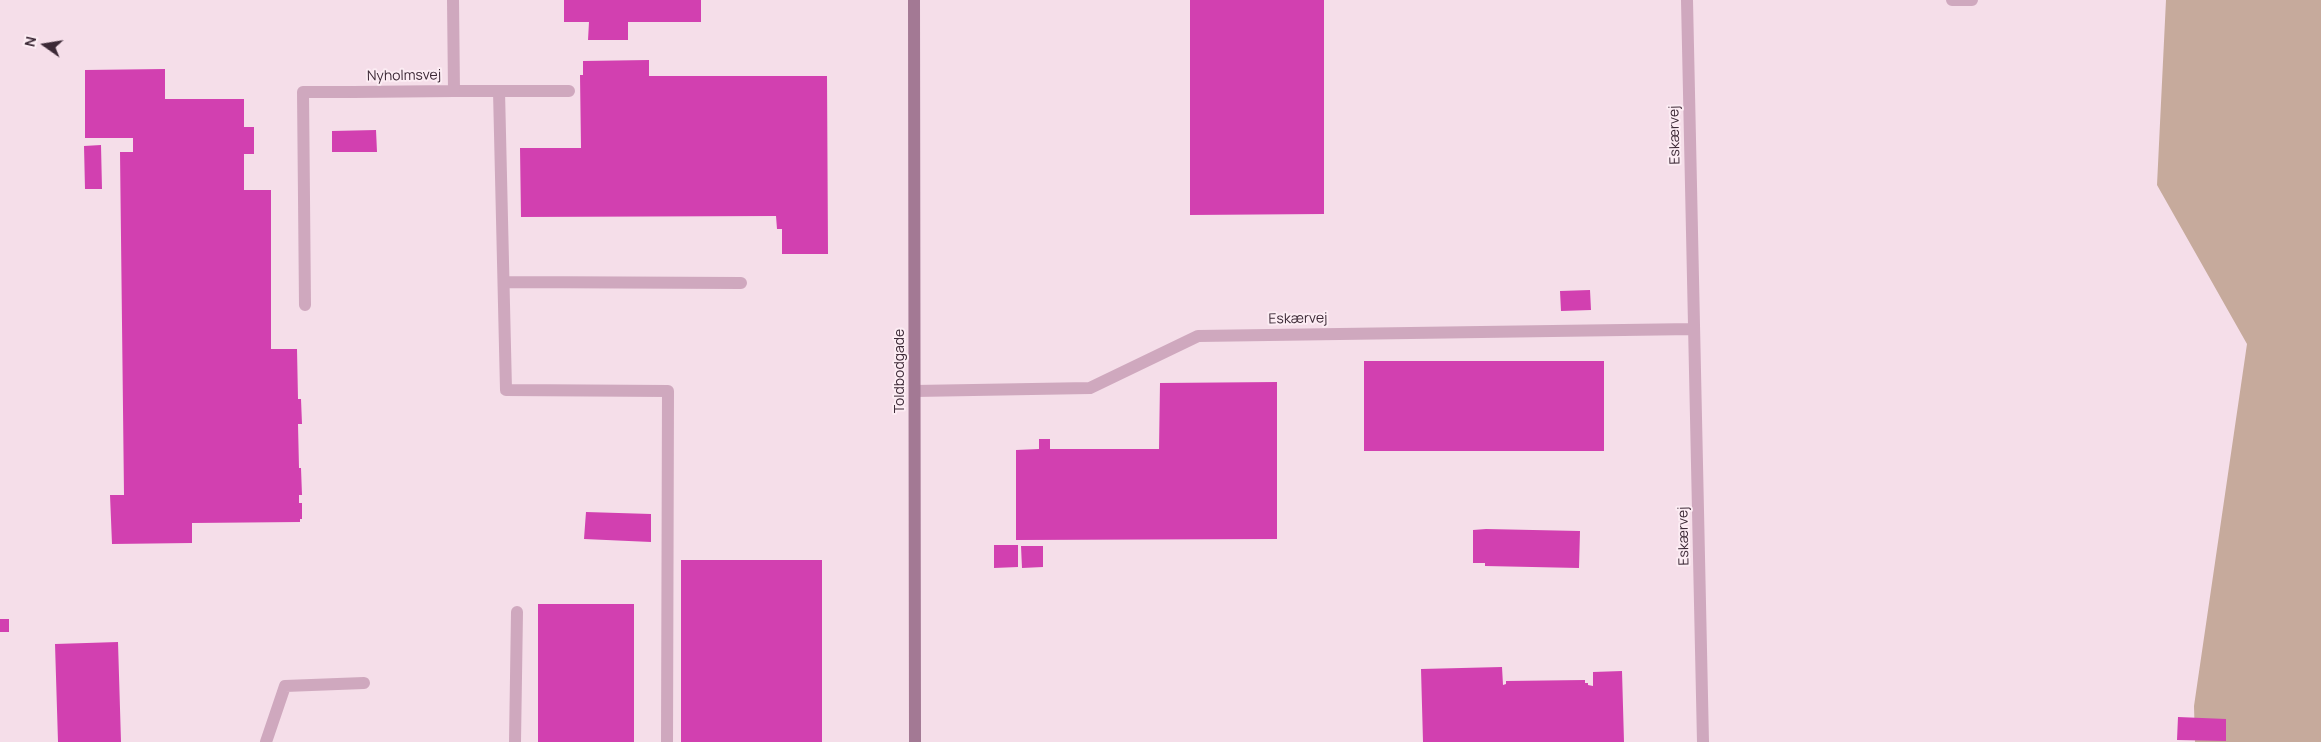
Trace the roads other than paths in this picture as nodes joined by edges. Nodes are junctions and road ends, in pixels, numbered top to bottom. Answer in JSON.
{"nodes":[{"id":1,"x":453,"y":0,"type":"edge"},
{"id":2,"x":914,"y":0,"type":"edge"},
{"id":3,"x":1688,"y":0,"type":"edge"},
{"id":4,"x":1952,"y":0,"type":"edge"},
{"id":5,"x":1972,"y":0,"type":"edge"},
{"id":6,"x":454,"y":91,"type":"junction"},
{"id":7,"x":499,"y":91,"type":"junction"},
{"id":8,"x":569,"y":91,"type":"dead end"},
{"id":9,"x":504,"y":282,"type":"junction"},
{"id":10,"x":741,"y":283,"type":"dead end"},
{"id":11,"x":305,"y":305,"type":"dead end"},
{"id":12,"x":1694,"y":329,"type":"junction"},
{"id":13,"x":915,"y":391,"type":"junction"},
{"id":14,"x":517,"y":612,"type":"dead end"},
{"id":15,"x":364,"y":682,"type":"dead end"},
{"id":16,"x":266,"y":742,"type":"edge"},
{"id":17,"x":515,"y":742,"type":"edge"},
{"id":18,"x":667,"y":742,"type":"edge"},
{"id":19,"x":915,"y":742,"type":"edge"},
{"id":20,"x":1703,"y":742,"type":"edge"}],
"edges":[{"from":1,"to":6,"type":"street","name":"Nyholmsvej"},
{"from":2,"to":13,"type":"street","name":"Toldbodgade"},
{"from":3,"to":12,"type":"street","name":"Eskærvej"},
{"from":4,"to":5,"type":"street"},
{"from":6,"to":7,"type":"street"},
{"from":6,"to":11,"type":"street","name":"Nyholmsvej"},
{"from":7,"to":8,"type":"street"},
{"from":7,"to":9,"type":"street"},
{"from":9,"to":10,"type":"street"},
{"from":9,"to":18,"type":"street"},
{"from":12,"to":13,"type":"street","name":"Eskærvej"},
{"from":12,"to":20,"type":"street","name":"Eskærvej"},
{"from":13,"to":19,"type":"street","name":"Toldbodgade"},
{"from":14,"to":17,"type":"street"},
{"from":15,"to":16,"type":"street"}]}
